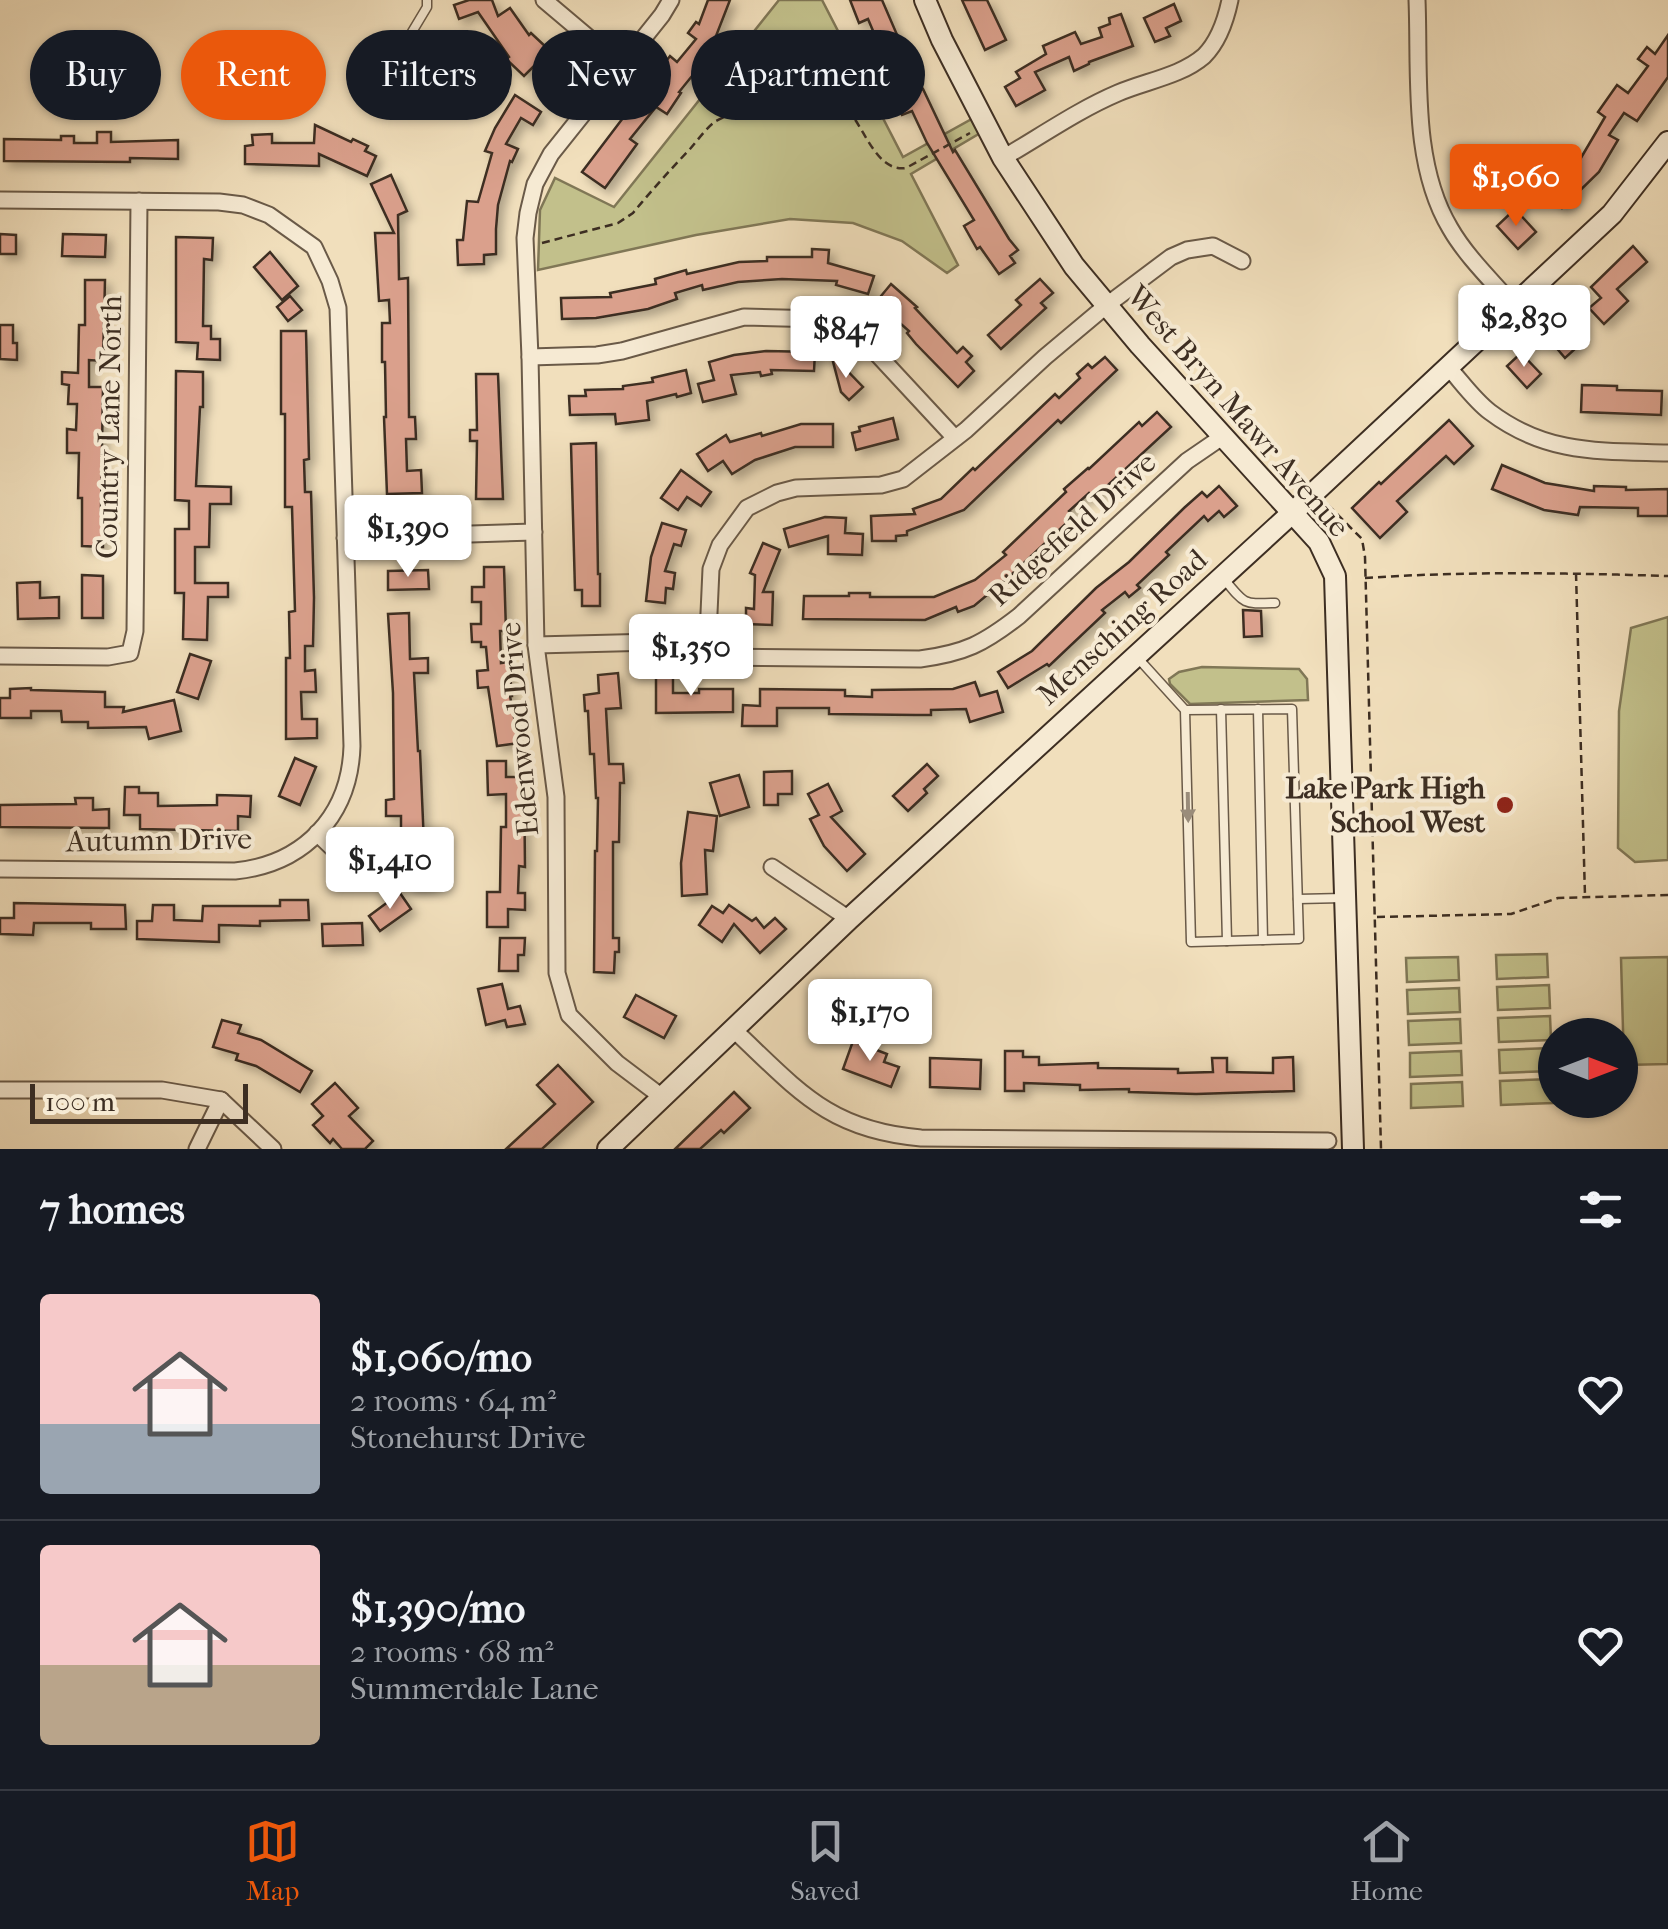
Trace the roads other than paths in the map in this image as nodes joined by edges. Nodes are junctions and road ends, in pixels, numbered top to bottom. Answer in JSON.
{"nodes":[{"id":1,"x":427,"y":0,"type":"edge"},
{"id":2,"x":544,"y":0,"type":"edge"},
{"id":3,"x":671,"y":0,"type":"edge"},
{"id":4,"x":925,"y":0,"type":"edge"},
{"id":5,"x":1230,"y":0,"type":"edge"},
{"id":6,"x":1417,"y":0,"type":"edge"},
{"id":7,"x":413,"y":30,"type":"edge"},
{"id":8,"x":580,"y":30,"type":"edge"},
{"id":9,"x":648,"y":30,"type":"edge"},
{"id":10,"x":577,"y":120,"type":"edge"},
{"id":11,"x":1668,"y":142,"type":"edge"},
{"id":12,"x":1003,"y":158,"type":"junction"},
{"id":13,"x":0,"y":200,"type":"edge"},
{"id":14,"x":139,"y":201,"type":"junction"},
{"id":15,"x":1242,"y":260,"type":"dead end"},
{"id":16,"x":1107,"y":305,"type":"junction"},
{"id":17,"x":1514,"y":306,"type":"junction"},
{"id":18,"x":530,"y":357,"type":"junction"},
{"id":19,"x":1448,"y":367,"type":"junction"},
{"id":20,"x":1222,"y":437,"type":"junction"},
{"id":21,"x":955,"y":438,"type":"junction"},
{"id":22,"x":1668,"y":452,"type":"edge"},
{"id":23,"x":1291,"y":514,"type":"junction"},
{"id":24,"x":534,"y":532,"type":"junction"},
{"id":25,"x":345,"y":538,"type":"junction"},
{"id":26,"x":1222,"y":576,"type":"junction"},
{"id":27,"x":1276,"y":602,"type":"dead end"},
{"id":28,"x":536,"y":645,"type":"junction"},
{"id":29,"x":0,"y":656,"type":"edge"},
{"id":30,"x":1136,"y":656,"type":"junction"},
{"id":31,"x":707,"y":657,"type":"junction"},
{"id":32,"x":1221,"y":709,"type":"junction"},
{"id":33,"x":1258,"y":709,"type":"junction"},
{"id":34,"x":1185,"y":710,"type":"junction"},
{"id":35,"x":314,"y":836,"type":"junction"},
{"id":36,"x":348,"y":863,"type":"dead end"},
{"id":37,"x":772,"y":867,"type":"dead end"},
{"id":38,"x":0,"y":868,"type":"edge"},
{"id":39,"x":1345,"y":898,"type":"junction"},
{"id":40,"x":1298,"y":899,"type":"junction"},
{"id":41,"x":849,"y":919,"type":"junction"},
{"id":42,"x":1264,"y":940,"type":"junction"},
{"id":43,"x":1228,"y":941,"type":"junction"},
{"id":44,"x":734,"y":1030,"type":"junction"},
{"id":45,"x":0,"y":1090,"type":"edge"},
{"id":46,"x":662,"y":1097,"type":"junction"},
{"id":47,"x":222,"y":1100,"type":"junction"},
{"id":48,"x":1328,"y":1141,"type":"dead end"},
{"id":49,"x":197,"y":1149,"type":"edge"},
{"id":50,"x":273,"y":1149,"type":"edge"},
{"id":51,"x":608,"y":1149,"type":"edge"},
{"id":52,"x":1352,"y":1149,"type":"edge"}],
"edges":[{"from":1,"to":7,"type":"lane"},
{"from":2,"to":8,"type":"street"},
{"from":3,"to":9,"type":"street","name":"Edenwood Drive"},
{"from":4,"to":12,"type":"street","name":"West Bryn Mawr Avenue"},
{"from":5,"to":12,"type":"street"},
{"from":6,"to":17,"type":"street"},
{"from":10,"to":18,"type":"street","name":"Edenwood Drive"},
{"from":11,"to":17,"type":"street","name":"Mensching Road"},
{"from":12,"to":16,"type":"street","name":"West Bryn Mawr Avenue"},
{"from":13,"to":14,"type":"street"},
{"from":14,"to":25,"type":"street"},
{"from":14,"to":29,"type":"street","name":"Country Lane North"},
{"from":15,"to":16,"type":"street"},
{"from":16,"to":20,"type":"street","name":"West Bryn Mawr Avenue"},
{"from":16,"to":21,"type":"street"},
{"from":17,"to":19,"type":"street","name":"Mensching Road"},
{"from":18,"to":21,"type":"street"},
{"from":18,"to":24,"type":"street","name":"Edenwood Drive"},
{"from":19,"to":22,"type":"street"},
{"from":19,"to":23,"type":"street","name":"Mensching Road"},
{"from":20,"to":23,"type":"street","name":"West Bryn Mawr Avenue"},
{"from":20,"to":31,"type":"street","name":"Ridgefield Drive"},
{"from":21,"to":31,"type":"street"},
{"from":23,"to":26,"type":"street","name":"Mensching Road"},
{"from":23,"to":39,"type":"street","name":"West Bryn Mawr Avenue"},
{"from":24,"to":25,"type":"street"},
{"from":24,"to":28,"type":"street","name":"Edenwood Drive"},
{"from":25,"to":35,"type":"street"},
{"from":26,"to":27,"type":"lane"},
{"from":26,"to":30,"type":"street","name":"Mensching Road"},
{"from":28,"to":31,"type":"street","name":"Ridgefield Drive"},
{"from":28,"to":46,"type":"street","name":"Edenwood Drive"},
{"from":30,"to":34,"type":"lane"},
{"from":30,"to":41,"type":"street","name":"Mensching Road"},
{"from":32,"to":33,"type":"lane"},
{"from":32,"to":34,"type":"lane"},
{"from":32,"to":43,"type":"lane"},
{"from":33,"to":40,"type":"lane"},
{"from":33,"to":42,"type":"lane"},
{"from":34,"to":43,"type":"lane","one_way":true},
{"from":35,"to":36,"type":"street"},
{"from":35,"to":38,"type":"street","name":"Autumn Drive"},
{"from":37,"to":41,"type":"street"},
{"from":39,"to":40,"type":"lane"},
{"from":39,"to":52,"type":"street","name":"West Bryn Mawr Avenue"},
{"from":40,"to":42,"type":"lane"},
{"from":41,"to":44,"type":"street","name":"Mensching Road"},
{"from":42,"to":43,"type":"lane"},
{"from":44,"to":46,"type":"street","name":"Mensching Road"},
{"from":44,"to":48,"type":"street"},
{"from":45,"to":47,"type":"street"},
{"from":46,"to":51,"type":"street","name":"Mensching Road"},
{"from":47,"to":49,"type":"street"},
{"from":47,"to":50,"type":"street"}]}
